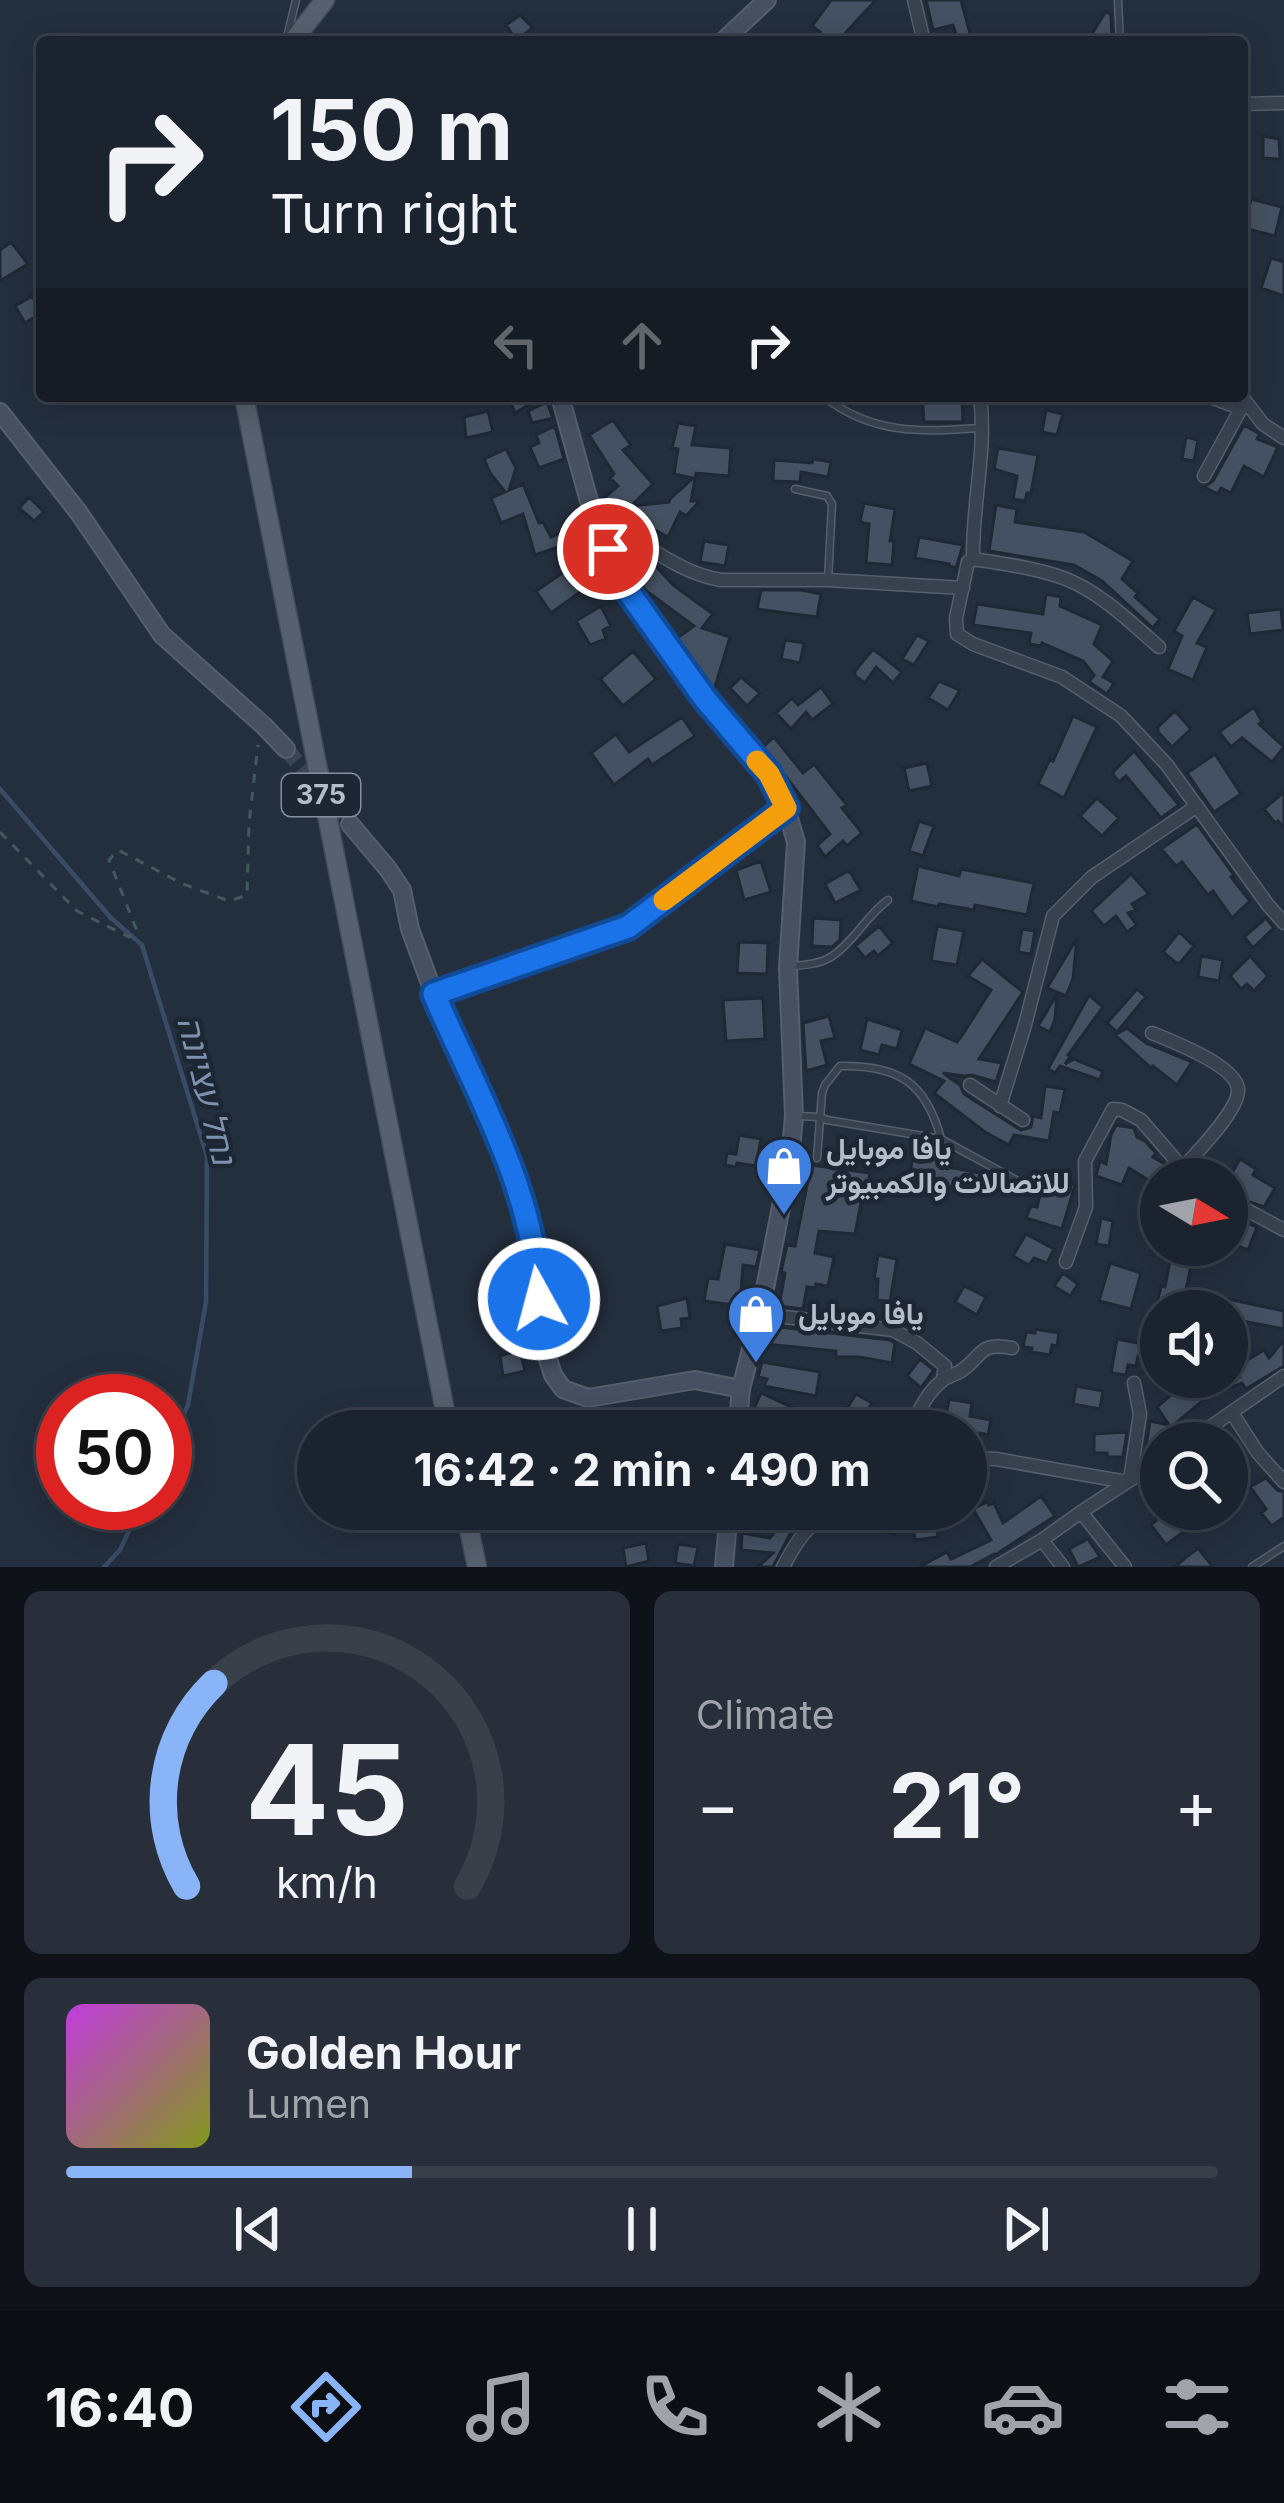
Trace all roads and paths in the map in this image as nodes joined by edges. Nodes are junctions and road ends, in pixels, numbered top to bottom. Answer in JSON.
{"nodes":[{"id":1,"x":296,"y":0,"type":"edge"},
{"id":2,"x":325,"y":0,"type":"edge"},
{"id":3,"x":766,"y":0,"type":"edge"},
{"id":4,"x":914,"y":0,"type":"edge"},
{"id":5,"x":1118,"y":0,"type":"edge"},
{"id":6,"x":290,"y":36,"type":"edge"},
{"id":7,"x":294,"y":36,"type":"edge"},
{"id":8,"x":728,"y":36,"type":"edge"},
{"id":9,"x":923,"y":36,"type":"edge"},
{"id":10,"x":1120,"y":36,"type":"edge"},
{"id":11,"x":1284,"y":103,"type":"edge"},
{"id":12,"x":1248,"y":104,"type":"edge"},
{"id":13,"x":245,"y":402,"type":"edge"},
{"id":14,"x":562,"y":402,"type":"edge"},
{"id":15,"x":832,"y":402,"type":"edge"},
{"id":16,"x":981,"y":402,"type":"edge"},
{"id":17,"x":1243,"y":403,"type":"edge"},
{"id":18,"x":0,"y":412,"type":"edge"},
{"id":19,"x":984,"y":428,"type":"junction"},
{"id":20,"x":1284,"y":438,"type":"edge"},
{"id":21,"x":1204,"y":476,"type":"dead end"},
{"id":22,"x":795,"y":489,"type":"dead end"},
{"id":23,"x":596,"y":518,"type":"junction"},
{"id":24,"x":973,"y":559,"type":"junction"},
{"id":25,"x":828,"y":580,"type":"junction"},
{"id":26,"x":963,"y":588,"type":"junction"},
{"id":27,"x":1159,"y":646,"type":"dead end"},
{"id":28,"x":264,"y":726,"type":"junction"},
{"id":29,"x":286,"y":749,"type":"tunnel mouth"},
{"id":30,"x":1197,"y":806,"type":"junction"},
{"id":31,"x":786,"y":808,"type":"junction"},
{"id":32,"x":350,"y":824,"type":"tunnel mouth"},
{"id":33,"x":0,"y":832,"type":"edge"},
{"id":34,"x":888,"y":900,"type":"dead end"},
{"id":35,"x":1284,"y":923,"type":"edge"},
{"id":36,"x":788,"y":968,"type":"junction"},
{"id":37,"x":434,"y":994,"type":"junction"},
{"id":38,"x":1152,"y":1033,"type":"dead end"},
{"id":39,"x":970,"y":1084,"type":"dead end"},
{"id":40,"x":1000,"y":1106,"type":"junction"},
{"id":41,"x":794,"y":1116,"type":"junction"},
{"id":42,"x":820,"y":1117,"type":"junction"},
{"id":43,"x":1023,"y":1120,"type":"dead end"},
{"id":44,"x":941,"y":1139,"type":"junction"},
{"id":45,"x":817,"y":1158,"type":"dead end"},
{"id":46,"x":1175,"y":1158,"type":"edge"},
{"id":47,"x":1198,"y":1158,"type":"edge"},
{"id":48,"x":1016,"y":1180,"type":"dead end"},
{"id":49,"x":1248,"y":1212,"type":"edge"},
{"id":50,"x":1284,"y":1230,"type":"edge"},
{"id":51,"x":1066,"y":1262,"type":"dead end"},
{"id":52,"x":760,"y":1314,"type":"junction"},
{"id":53,"x":1012,"y":1348,"type":"dead end"},
{"id":54,"x":1284,"y":1376,"type":"edge"},
{"id":55,"x":943,"y":1379,"type":"junction"},
{"id":56,"x":1135,"y":1383,"type":"dead end"},
{"id":57,"x":741,"y":1389,"type":"junction"},
{"id":58,"x":445,"y":1410,"type":"edge"},
{"id":59,"x":738,"y":1410,"type":"edge"},
{"id":60,"x":920,"y":1410,"type":"edge"},
{"id":61,"x":1232,"y":1412,"type":"junction"},
{"id":62,"x":1217,"y":1422,"type":"edge"},
{"id":63,"x":987,"y":1459,"type":"edge"},
{"id":64,"x":1140,"y":1474,"type":"edge"},
{"id":65,"x":1130,"y":1480,"type":"junction"},
{"id":66,"x":1284,"y":1482,"type":"edge"},
{"id":67,"x":1081,"y":1511,"type":"junction"},
{"id":68,"x":469,"y":1530,"type":"edge"},
{"id":69,"x":727,"y":1530,"type":"edge"},
{"id":70,"x":808,"y":1530,"type":"edge"},
{"id":71,"x":1042,"y":1540,"type":"junction"},
{"id":72,"x":1284,"y":1546,"type":"edge"},
{"id":73,"x":477,"y":1567,"type":"edge"},
{"id":74,"x":724,"y":1567,"type":"edge"},
{"id":75,"x":783,"y":1567,"type":"edge"},
{"id":76,"x":996,"y":1567,"type":"edge"},
{"id":77,"x":1063,"y":1567,"type":"edge"},
{"id":78,"x":1125,"y":1567,"type":"edge"},
{"id":79,"x":1252,"y":1567,"type":"edge"}],
"edges":[{"from":1,"to":6,"type":"lane"},
{"from":2,"to":7,"type":"main road"},
{"from":3,"to":8,"type":"main road"},
{"from":4,"to":9,"type":"street"},
{"from":5,"to":10,"type":"lane"},
{"from":11,"to":12,"type":"street"},
{"from":13,"to":58,"type":"main road","number":"375"},
{"from":14,"to":23,"type":"main road"},
{"from":15,"to":19,"type":"lane"},
{"from":16,"to":19,"type":"street"},
{"from":17,"to":20,"type":"street"},
{"from":17,"to":21,"type":"street"},
{"from":18,"to":28,"type":"main road"},
{"from":19,"to":24,"type":"street"},
{"from":22,"to":25,"type":"lane"},
{"from":23,"to":25,"type":"street"},
{"from":23,"to":31,"type":"main road"},
{"from":24,"to":26,"type":"street"},
{"from":24,"to":27,"type":"street"},
{"from":25,"to":26,"type":"street"},
{"from":26,"to":30,"type":"street"},
{"from":28,"to":29,"type":"main road"},
{"from":28,"to":33,"type":"path"},
{"from":30,"to":35,"type":"street"},
{"from":30,"to":40,"type":"street"},
{"from":31,"to":36,"type":"main road"},
{"from":31,"to":37,"type":"lane"},
{"from":32,"to":37,"type":"main road"},
{"from":34,"to":36,"type":"lane"},
{"from":36,"to":41,"type":"main road"},
{"from":37,"to":57,"type":"main road"},
{"from":38,"to":47,"type":"street"},
{"from":39,"to":40,"type":"street"},
{"from":40,"to":43,"type":"street"},
{"from":41,"to":42,"type":"lane"},
{"from":41,"to":52,"type":"main road"},
{"from":42,"to":44,"type":"lane"},
{"from":42,"to":44,"type":"lane"},
{"from":42,"to":45,"type":"lane"},
{"from":44,"to":48,"type":"lane"},
{"from":46,"to":51,"type":"street"},
{"from":49,"to":50,"type":"street"},
{"from":52,"to":55,"type":"street"},
{"from":52,"to":57,"type":"main road"},
{"from":53,"to":55,"type":"street"},
{"from":54,"to":61,"type":"street"},
{"from":55,"to":60,"type":"street"},
{"from":56,"to":65,"type":"street"},
{"from":57,"to":59,"type":"main road"},
{"from":61,"to":62,"type":"street"},
{"from":61,"to":66,"type":"street"},
{"from":63,"to":65,"type":"street"},
{"from":64,"to":65,"type":"street"},
{"from":65,"to":67,"type":"street"},
{"from":67,"to":71,"type":"street"},
{"from":67,"to":78,"type":"street"},
{"from":68,"to":73,"type":"main road"},
{"from":69,"to":74,"type":"main road"},
{"from":70,"to":75,"type":"street"},
{"from":71,"to":76,"type":"street"},
{"from":71,"to":77,"type":"street"},
{"from":72,"to":79,"type":"lane"}]}
